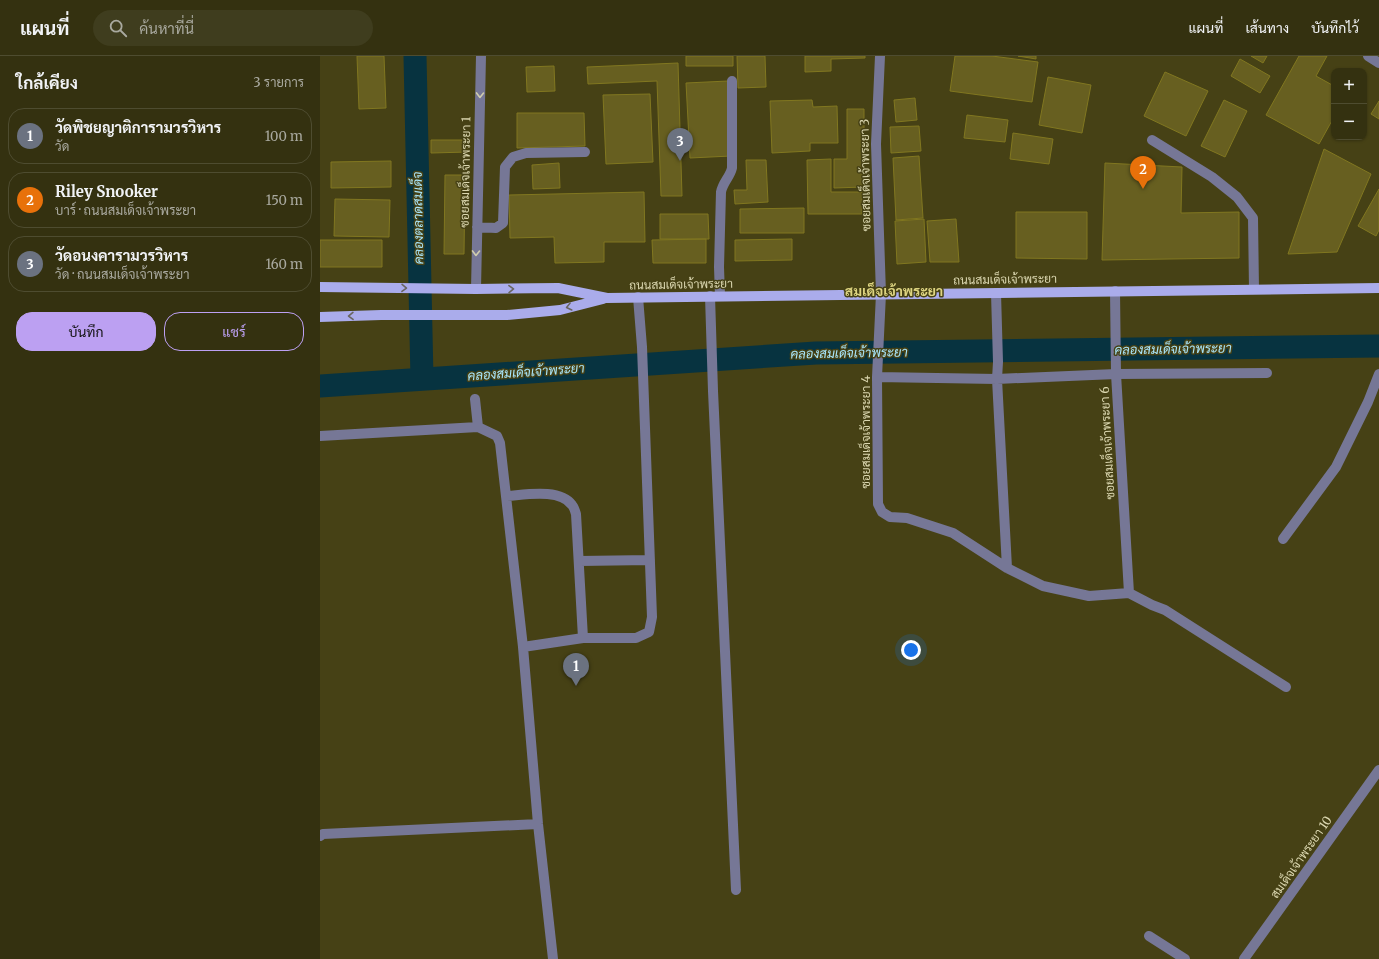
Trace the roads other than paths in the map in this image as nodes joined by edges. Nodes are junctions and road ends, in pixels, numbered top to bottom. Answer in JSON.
{"nodes":[{"id":1,"x":481,"y":56,"type":"edge"},
{"id":2,"x":880,"y":56,"type":"edge"},
{"id":3,"x":1368,"y":56,"type":"edge"},
{"id":4,"x":1379,"y":63,"type":"edge"},
{"id":5,"x":732,"y":81,"type":"dead end"},
{"id":6,"x":1152,"y":140,"type":"dead end"},
{"id":7,"x":585,"y":152,"type":"dead end"},
{"id":8,"x":477,"y":227,"type":"junction"},
{"id":9,"x":320,"y":287,"type":"edge"},
{"id":10,"x":1379,"y":288,"type":"edge"},
{"id":11,"x":476,"y":289,"type":"junction"},
{"id":12,"x":1254,"y":289,"type":"junction"},
{"id":13,"x":1115,"y":291,"type":"junction"},
{"id":14,"x":996,"y":293,"type":"junction"},
{"id":15,"x":881,"y":294,"type":"junction"},
{"id":16,"x":715,"y":296,"type":"junction"},
{"id":17,"x":638,"y":297,"type":"junction"},
{"id":18,"x":607,"y":298,"type":"junction"},
{"id":19,"x":320,"y":317,"type":"edge"},
{"id":20,"x":1267,"y":372,"type":"dead end"},
{"id":21,"x":1116,"y":374,"type":"junction"},
{"id":22,"x":1379,"y":374,"type":"edge"},
{"id":23,"x":877,"y":377,"type":"junction"},
{"id":24,"x":997,"y":378,"type":"junction"},
{"id":25,"x":475,"y":399,"type":"dead end"},
{"id":26,"x":478,"y":427,"type":"junction"},
{"id":27,"x":320,"y":436,"type":"edge"},
{"id":28,"x":506,"y":496,"type":"junction"},
{"id":29,"x":1283,"y":539,"type":"dead end"},
{"id":30,"x":650,"y":560,"type":"junction"},
{"id":31,"x":580,"y":562,"type":"junction"},
{"id":32,"x":1007,"y":568,"type":"junction"},
{"id":33,"x":1129,"y":593,"type":"junction"},
{"id":34,"x":583,"y":638,"type":"junction"},
{"id":35,"x":523,"y":647,"type":"junction"},
{"id":36,"x":1286,"y":687,"type":"dead end"},
{"id":37,"x":1379,"y":770,"type":"edge"},
{"id":38,"x":538,"y":824,"type":"junction"},
{"id":39,"x":320,"y":836,"type":"edge"},
{"id":40,"x":736,"y":890,"type":"dead end"},
{"id":41,"x":1148,"y":936,"type":"dead end"},
{"id":42,"x":552,"y":959,"type":"edge"},
{"id":43,"x":1185,"y":959,"type":"edge"},
{"id":44,"x":1244,"y":959,"type":"edge"}],
"edges":[{"from":1,"to":8,"type":"street","name":"ซอยสมเด็จเจ้าพระยา 1","one_way":true},
{"from":2,"to":15,"type":"street","name":"ซอยสมเด็จเจ้าพระยา 3"},
{"from":3,"to":4,"type":"street"},
{"from":5,"to":16,"type":"street"},
{"from":6,"to":12,"type":"street"},
{"from":7,"to":8,"type":"street"},
{"from":8,"to":11,"type":"street","name":"ซอยสมเด็จเจ้าพระยา 1","one_way":true},
{"from":9,"to":11,"type":"main road","name":"ถนนสมเด็จเจ้าพระยา","one_way":true},
{"from":10,"to":12,"type":"main road","name":"ถนนสมเด็จเจ้าพระยา"},
{"from":11,"to":18,"type":"main road","name":"ถนนสมเด็จเจ้าพระยา","one_way":true},
{"from":12,"to":13,"type":"main road","name":"ถนนสมเด็จเจ้าพระยา"},
{"from":13,"to":14,"type":"main road","name":"ถนนสมเด็จเจ้าพระยา"},
{"from":13,"to":21,"type":"street","name":"ซอยสมเด็จเจ้าพระยา 6"},
{"from":14,"to":15,"type":"main road","name":"ถนนสมเด็จเจ้าพระยา"},
{"from":14,"to":24,"type":"street"},
{"from":15,"to":16,"type":"main road","name":"ถนนสมเด็จเจ้าพระยา"},
{"from":15,"to":23,"type":"street","name":"ซอยสมเด็จเจ้าพระยา 4"},
{"from":16,"to":17,"type":"main road","name":"ถนนสมเด็จเจ้าพระยา"},
{"from":16,"to":40,"type":"street"},
{"from":17,"to":18,"type":"main road","name":"ถนนสมเด็จเจ้าพระยา"},
{"from":17,"to":30,"type":"street"},
{"from":18,"to":19,"type":"main road","name":"ถนนสมเด็จเจ้าพระยา","one_way":true},
{"from":20,"to":21,"type":"street"},
{"from":21,"to":24,"type":"street"},
{"from":21,"to":33,"type":"street","name":"ซอยสมเด็จเจ้าพระยา 6"},
{"from":22,"to":29,"type":"street"},
{"from":23,"to":24,"type":"street"},
{"from":23,"to":32,"type":"street","name":"ซอยสมเด็จเจ้าพระยา 4"},
{"from":24,"to":32,"type":"street"},
{"from":25,"to":26,"type":"street"},
{"from":26,"to":27,"type":"street"},
{"from":26,"to":28,"type":"street"},
{"from":28,"to":31,"type":"street"},
{"from":28,"to":35,"type":"street"},
{"from":30,"to":31,"type":"street"},
{"from":30,"to":34,"type":"street"},
{"from":31,"to":34,"type":"street"},
{"from":32,"to":33,"type":"street"},
{"from":33,"to":36,"type":"street"},
{"from":34,"to":35,"type":"street"},
{"from":35,"to":38,"type":"street"},
{"from":37,"to":44,"type":"street","name":"สมเด็จเจ้าพระยา 10"},
{"from":38,"to":39,"type":"street"},
{"from":38,"to":42,"type":"street"},
{"from":41,"to":43,"type":"street"}]}
